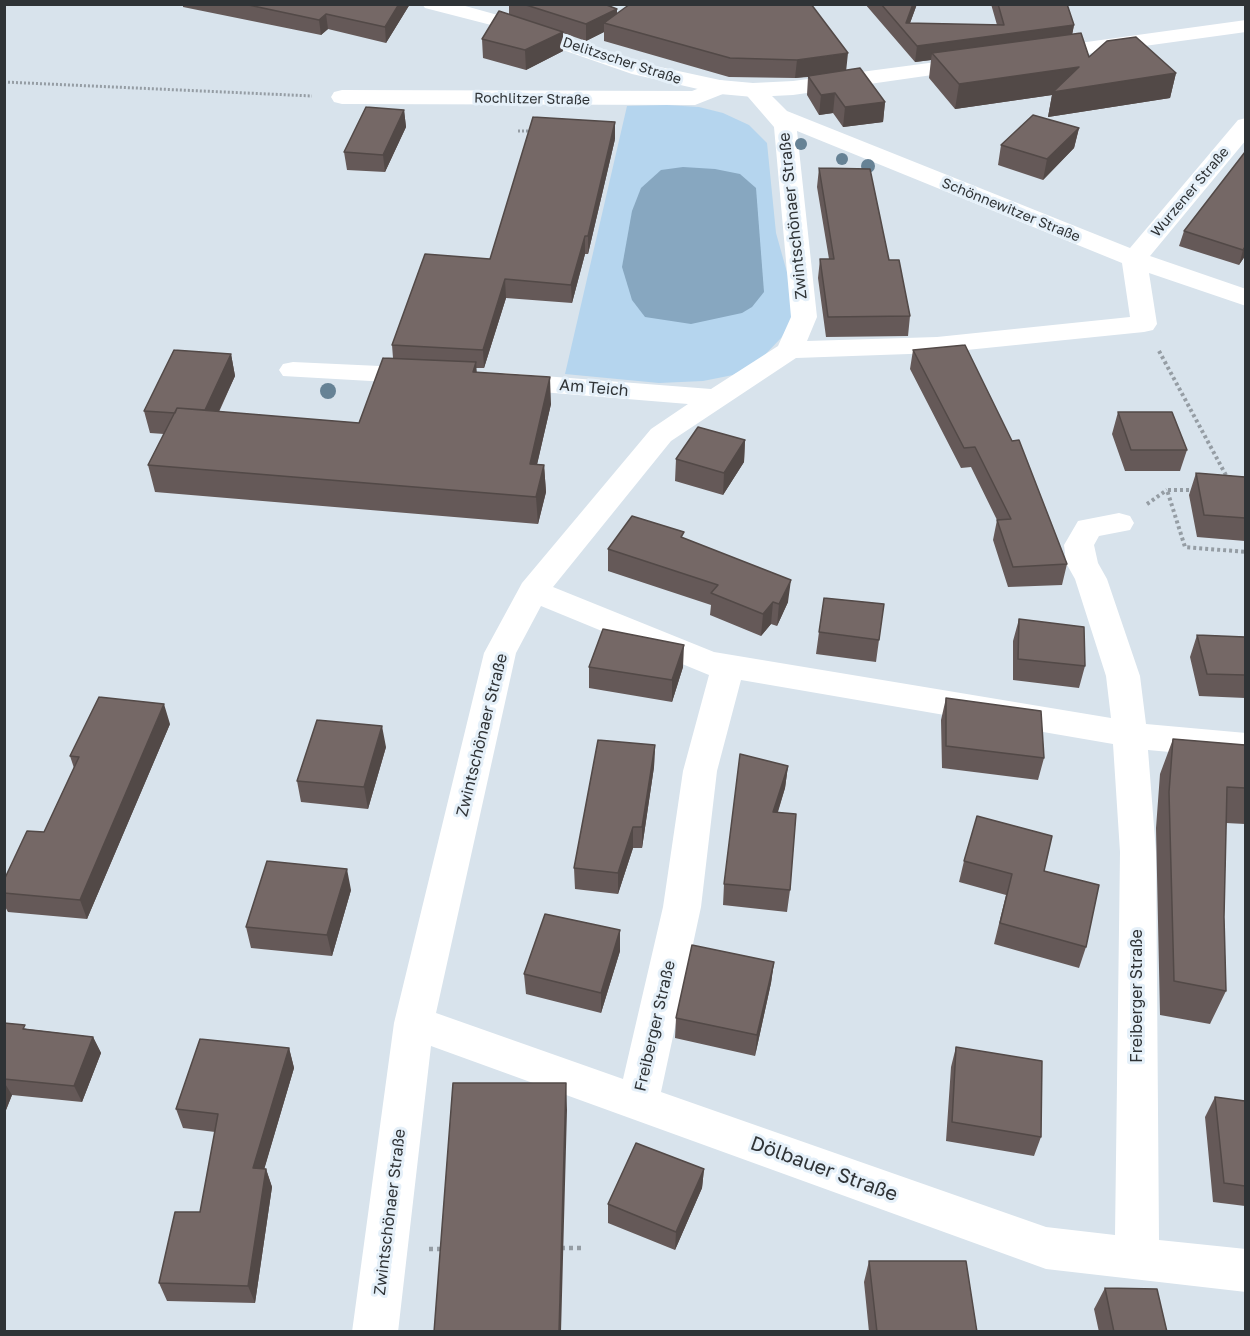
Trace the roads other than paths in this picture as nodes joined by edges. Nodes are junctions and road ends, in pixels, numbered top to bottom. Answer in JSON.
{"nodes":[{"id":1,"x":432,"y":4,"type":"edge"},
{"id":2,"x":1245,"y":26,"type":"edge"},
{"id":3,"x":1021,"y":57,"type":"edge"},
{"id":4,"x":998,"y":60,"type":"edge"},
{"id":5,"x":720,"y":87,"type":"junction"},
{"id":6,"x":753,"y":90,"type":"junction"},
{"id":7,"x":342,"y":97,"type":"road end"},
{"id":8,"x":779,"y":116,"type":"junction"},
{"id":9,"x":1245,"y":125,"type":"edge"},
{"id":10,"x":1134,"y":259,"type":"junction"},
{"id":11,"x":1245,"y":298,"type":"edge"},
{"id":12,"x":790,"y":350,"type":"junction"},
{"id":13,"x":293,"y":370,"type":"dead end"},
{"id":14,"x":715,"y":398,"type":"junction"},
{"id":15,"x":1119,"y":523,"type":"dead end"},
{"id":16,"x":533,"y":591,"type":"junction"},
{"id":17,"x":728,"y":667,"type":"junction"},
{"id":18,"x":1130,"y":734,"type":"junction"},
{"id":19,"x":1245,"y":746,"type":"edge"},
{"id":20,"x":414,"y":1023,"type":"junction"},
{"id":21,"x":638,"y":1102,"type":"junction"},
{"id":22,"x":1137,"y":1258,"type":"junction"},
{"id":23,"x":1245,"y":1271,"type":"edge"},
{"id":24,"x":375,"y":1332,"type":"edge"}],
"edges":[{"from":1,"to":5,"type":"street","name":"Delitzscher Straße"},
{"from":2,"to":3,"type":"street"},
{"from":4,"to":6,"type":"street","name":"Delitzscher Straße"},
{"from":5,"to":6,"type":"street","name":"Delitzscher Straße"},
{"from":5,"to":7,"type":"street","name":"Rochlitzer Straße"},
{"from":6,"to":8,"type":"street","name":"Zwintschönaer Straße"},
{"from":8,"to":10,"type":"street","name":"Schönnewitzer Straße"},
{"from":8,"to":12,"type":"street","name":"Zwintschönaer Straße"},
{"from":9,"to":10,"type":"street","name":"Wurzener Straße"},
{"from":10,"to":11,"type":"street","name":"Schönnewitzer Straße"},
{"from":10,"to":12,"type":"street"},
{"from":12,"to":14,"type":"street","name":"Zwintschönaer Straße"},
{"from":13,"to":14,"type":"street","name":"Am Teich"},
{"from":14,"to":16,"type":"street","name":"Zwintschönaer Straße"},
{"from":15,"to":18,"type":"street","name":"Freiberger Straße"},
{"from":16,"to":17,"type":"street"},
{"from":16,"to":20,"type":"street","name":"Zwintschönaer Straße"},
{"from":17,"to":18,"type":"street"},
{"from":17,"to":21,"type":"street","name":"Freiberger Straße"},
{"from":18,"to":19,"type":"street"},
{"from":18,"to":22,"type":"street","name":"Freiberger Straße"},
{"from":20,"to":21,"type":"street","name":"Dölbauer Straße"},
{"from":20,"to":24,"type":"street","name":"Zwintschönaer Straße"},
{"from":21,"to":22,"type":"street","name":"Dölbauer Straße"},
{"from":22,"to":23,"type":"street","name":"Dölbauer Straße"}]}
